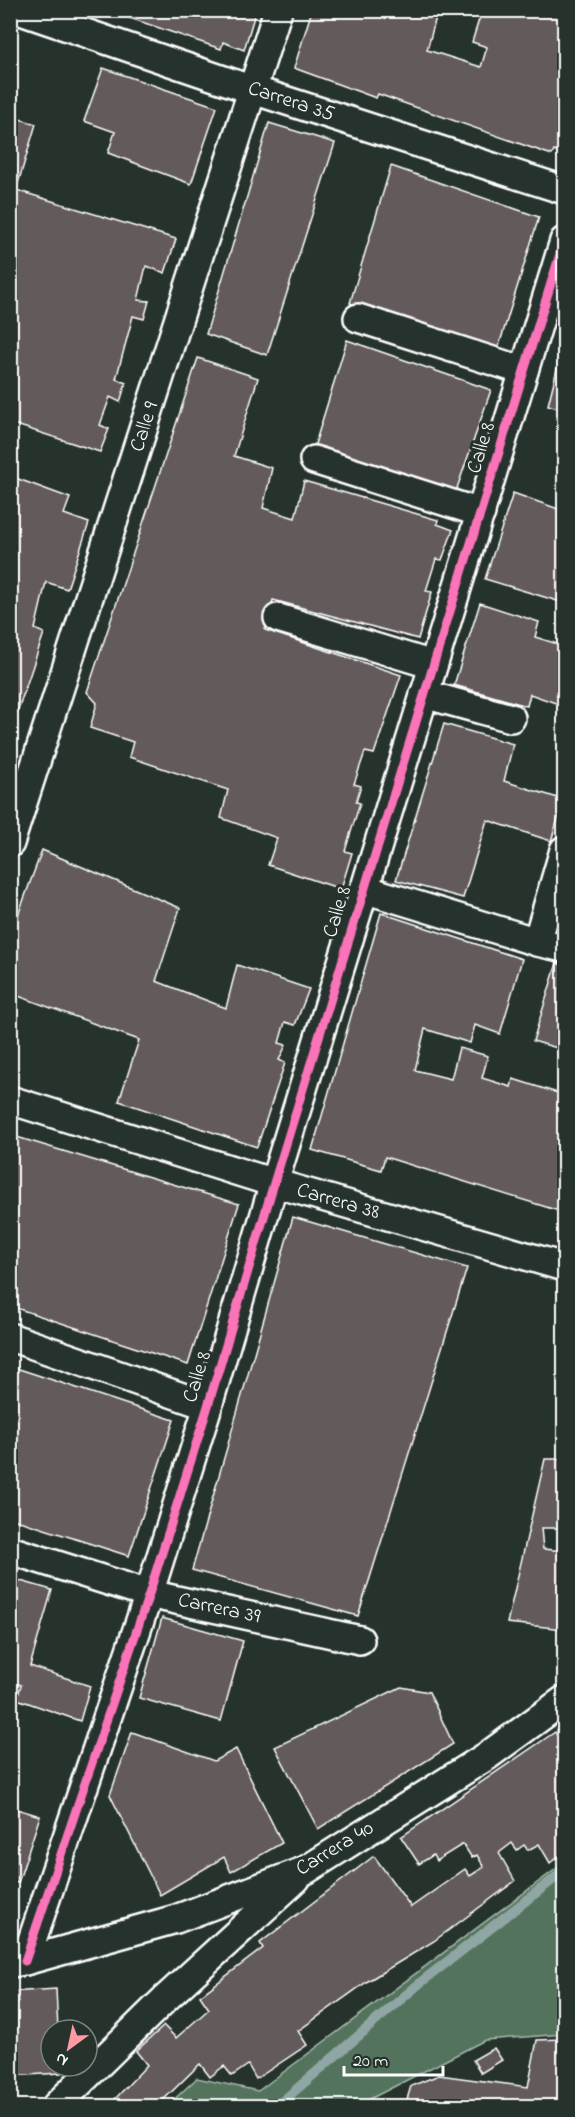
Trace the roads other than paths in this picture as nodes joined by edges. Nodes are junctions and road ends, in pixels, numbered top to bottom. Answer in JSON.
{"nodes":[{"id":1,"x":18,"y":10,"type":"edge"},
{"id":2,"x":278,"y":10,"type":"edge"},
{"id":3,"x":253,"y":90,"type":"junction"},
{"id":4,"x":564,"y":190,"type":"edge"},
{"id":5,"x":564,"y":241,"type":"edge"},
{"id":6,"x":358,"y":318,"type":"dead end"},
{"id":7,"x":525,"y":371,"type":"junction"},
{"id":8,"x":314,"y":460,"type":"dead end"},
{"id":9,"x":481,"y":513,"type":"junction"},
{"id":10,"x":278,"y":618,"type":"dead end"},
{"id":11,"x":433,"y":665,"type":"junction"},
{"id":12,"x":424,"y":694,"type":"junction"},
{"id":13,"x":511,"y":718,"type":"dead end"},
{"id":14,"x":10,"y":843,"type":"edge"},
{"id":15,"x":564,"y":850,"type":"edge"},
{"id":16,"x":364,"y":889,"type":"junction"},
{"id":17,"x":537,"y":942,"type":"junction"},
{"id":18,"x":564,"y":948,"type":"edge"},
{"id":19,"x":10,"y":1100,"type":"edge"},
{"id":20,"x":274,"y":1183,"type":"junction"},
{"id":21,"x":564,"y":1267,"type":"edge"},
{"id":22,"x":10,"y":1337,"type":"edge"},
{"id":23,"x":208,"y":1406,"type":"junction"},
{"id":24,"x":10,"y":1550,"type":"edge"},
{"id":25,"x":149,"y":1594,"type":"junction"},
{"id":26,"x":360,"y":1640,"type":"dead end"},
{"id":27,"x":564,"y":1700,"type":"edge"},
{"id":28,"x":306,"y":1870,"type":"junction"},
{"id":29,"x":18,"y":1962,"type":"edge"},
{"id":30,"x":56,"y":2106,"type":"edge"}],
"edges":[{"from":1,"to":3,"type":"street","name":"Carrera 35"},
{"from":2,"to":3,"type":"street","name":"Calle 9"},
{"from":3,"to":4,"type":"street","name":"Carrera 35"},
{"from":3,"to":14,"type":"street","name":"Calle 9"},
{"from":5,"to":7,"type":"street","name":"Calle 8"},
{"from":6,"to":7,"type":"street"},
{"from":7,"to":9,"type":"street","name":"Calle 8"},
{"from":8,"to":9,"type":"street"},
{"from":9,"to":11,"type":"street","name":"Calle 8"},
{"from":10,"to":11,"type":"street"},
{"from":11,"to":12,"type":"street","name":"Calle 8"},
{"from":12,"to":13,"type":"street"},
{"from":12,"to":16,"type":"street","name":"Calle 8"},
{"from":15,"to":17,"type":"street"},
{"from":16,"to":17,"type":"street"},
{"from":16,"to":20,"type":"street","name":"Calle 8"},
{"from":17,"to":18,"type":"street"},
{"from":19,"to":20,"type":"street","name":"Carrera 38"},
{"from":20,"to":21,"type":"street","name":"Carrera 38"},
{"from":20,"to":23,"type":"street","name":"Calle 8"},
{"from":22,"to":23,"type":"street"},
{"from":23,"to":25,"type":"street","name":"Calle 8"},
{"from":24,"to":25,"type":"street","name":"Carrera 39"},
{"from":25,"to":26,"type":"street","name":"Carrera 39"},
{"from":25,"to":29,"type":"street","name":"Calle 8"},
{"from":27,"to":28,"type":"street","name":"Carrera 40"},
{"from":28,"to":29,"type":"street","name":"Carrera 40"},
{"from":28,"to":30,"type":"street"}]}
